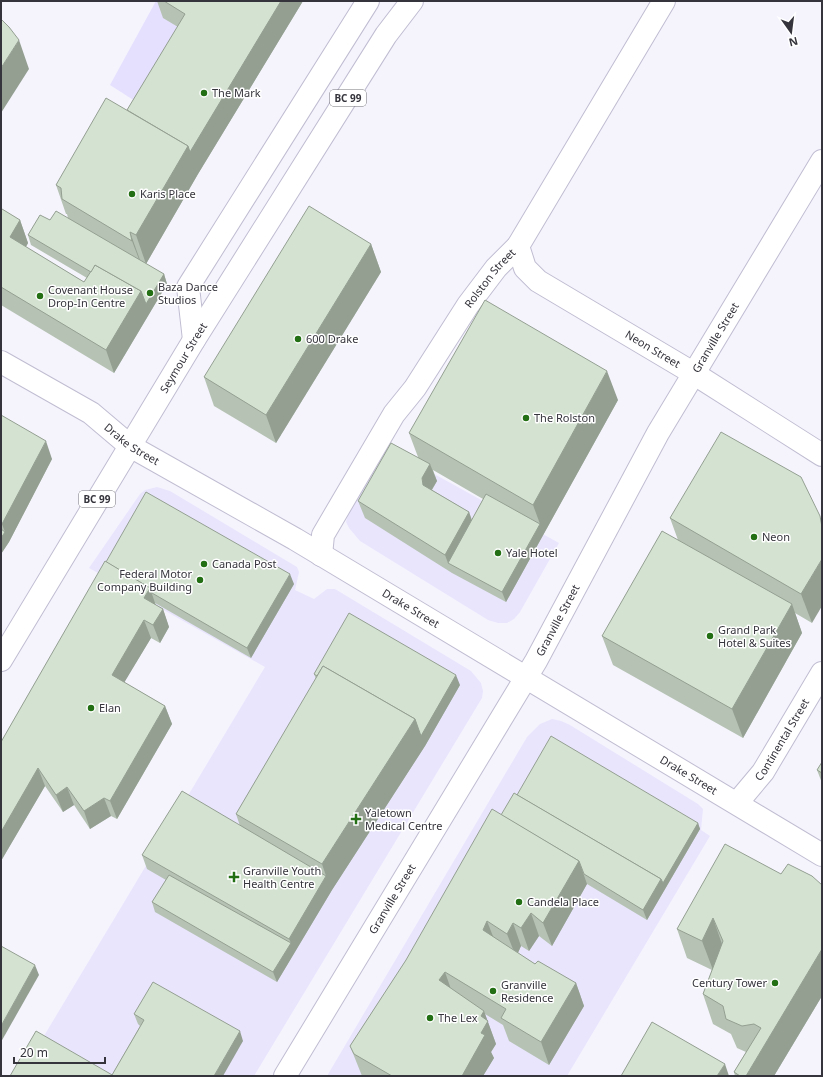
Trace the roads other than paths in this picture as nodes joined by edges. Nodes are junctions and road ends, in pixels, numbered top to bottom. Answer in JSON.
{"nodes":[{"id":1,"x":368,"y":1,"type":"edge"},
{"id":2,"x":412,"y":1,"type":"edge"},
{"id":3,"x":664,"y":1,"type":"edge"},
{"id":4,"x":822,"y":161,"type":"edge"},
{"id":5,"x":518,"y":246,"type":"junction"},
{"id":6,"x":194,"y":340,"type":"junction"},
{"id":7,"x":1,"y":362,"type":"edge"},
{"id":8,"x":693,"y":372,"type":"junction"},
{"id":9,"x":130,"y":446,"type":"junction"},
{"id":10,"x":822,"y":455,"type":"edge"},
{"id":11,"x":321,"y":555,"type":"junction"},
{"id":12,"x":1,"y":660,"type":"edge"},
{"id":13,"x":822,"y":673,"type":"edge"},
{"id":14,"x":526,"y":678,"type":"junction"},
{"id":15,"x":737,"y":803,"type":"junction"},
{"id":16,"x":822,"y":855,"type":"edge"},
{"id":17,"x":285,"y":1076,"type":"edge"}],
"edges":[{"from":1,"to":6,"type":"main road"},
{"from":2,"to":6,"type":"main road","name":"Seymour Street","number":"BC 99"},
{"from":3,"to":5,"type":"main road","name":"Rolston Street"},
{"from":4,"to":8,"type":"main road","name":"Granville Street"},
{"from":5,"to":8,"type":"main road","name":"Neon Street"},
{"from":5,"to":11,"type":"main road","name":"Rolston Street"},
{"from":6,"to":9,"type":"main road","name":"Seymour Street","number":"BC 99"},
{"from":7,"to":9,"type":"main road","name":"Drake Street"},
{"from":8,"to":10,"type":"main road","name":"Neon Street"},
{"from":8,"to":14,"type":"main road","name":"Granville Street"},
{"from":9,"to":11,"type":"main road","name":"Drake Street"},
{"from":9,"to":12,"type":"main road","name":"Seymour Street","number":"BC 99"},
{"from":11,"to":14,"type":"main road","name":"Drake Street"},
{"from":13,"to":15,"type":"main road","name":"Continental Street"},
{"from":14,"to":15,"type":"main road","name":"Drake Street"},
{"from":14,"to":17,"type":"main road","name":"Granville Street"},
{"from":15,"to":16,"type":"main road","name":"Drake Street"}]}
